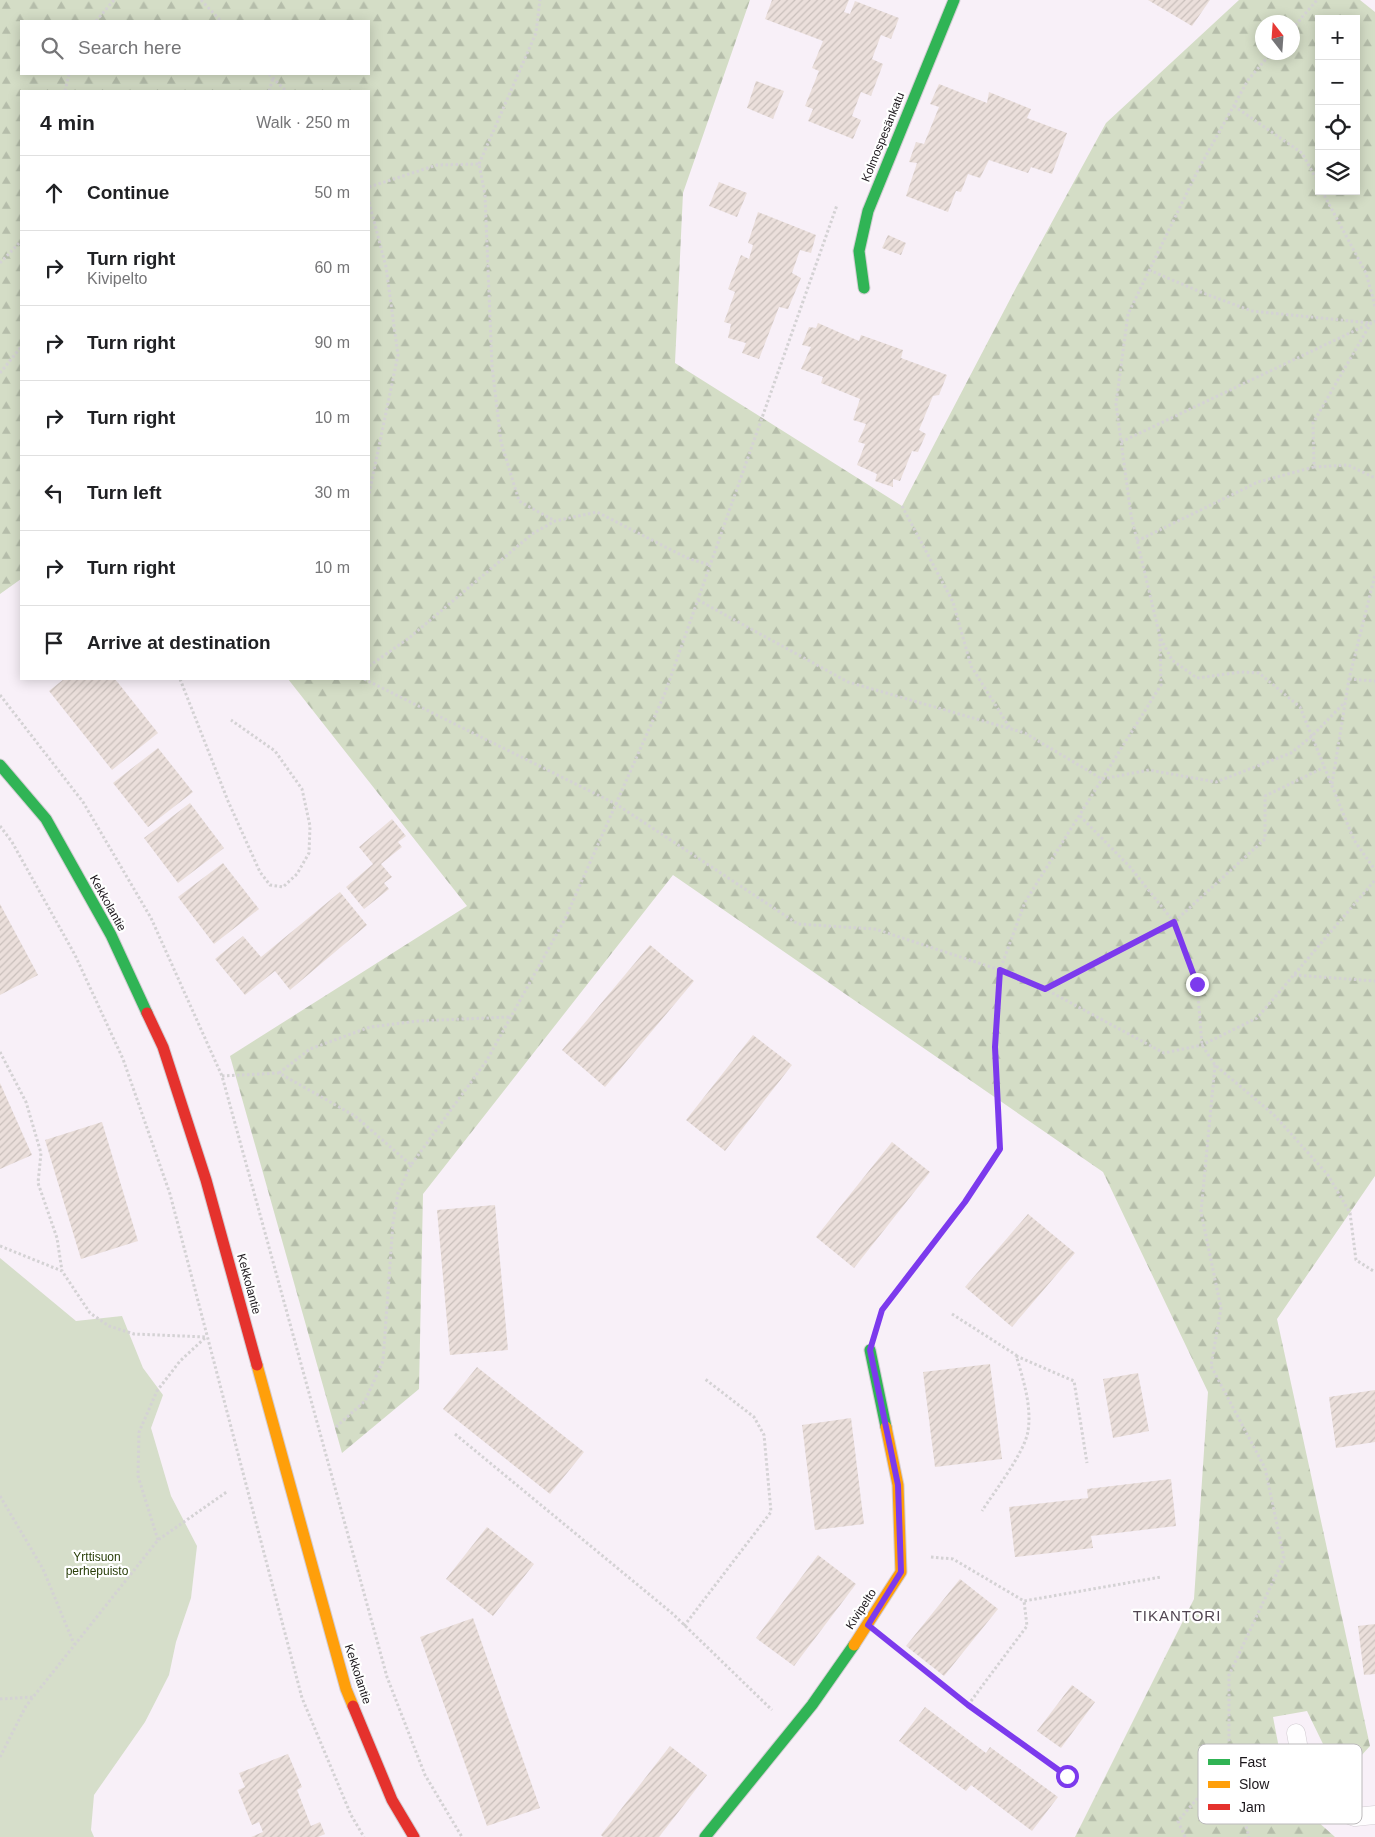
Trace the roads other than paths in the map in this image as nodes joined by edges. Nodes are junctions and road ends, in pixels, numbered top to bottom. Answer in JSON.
{"nodes":[{"id":1,"x":954,"y":0,"type":"edge"},
{"id":2,"x":864,"y":288,"type":"dead end"},
{"id":3,"x":0,"y":766,"type":"edge"},
{"id":4,"x":870,"y":1350,"type":"road end"},
{"id":5,"x":1296,"y":1732,"type":"dead end"},
{"id":6,"x":1298,"y":1744,"type":"edge"},
{"id":7,"x":1375,"y":1815,"type":"edge"},
{"id":8,"x":1362,"y":1816,"type":"edge"},
{"id":9,"x":414,"y":1837,"type":"edge"},
{"id":10,"x":705,"y":1837,"type":"edge"}],
"edges":[{"from":1,"to":2,"type":"street","name":"Kolmospesänkatu"},
{"from":3,"to":9,"type":"street","name":"Kekkolantie"},
{"from":4,"to":10,"type":"street","name":"Kivipelto"},
{"from":5,"to":6,"type":"lane"},
{"from":7,"to":8,"type":"lane"}]}
